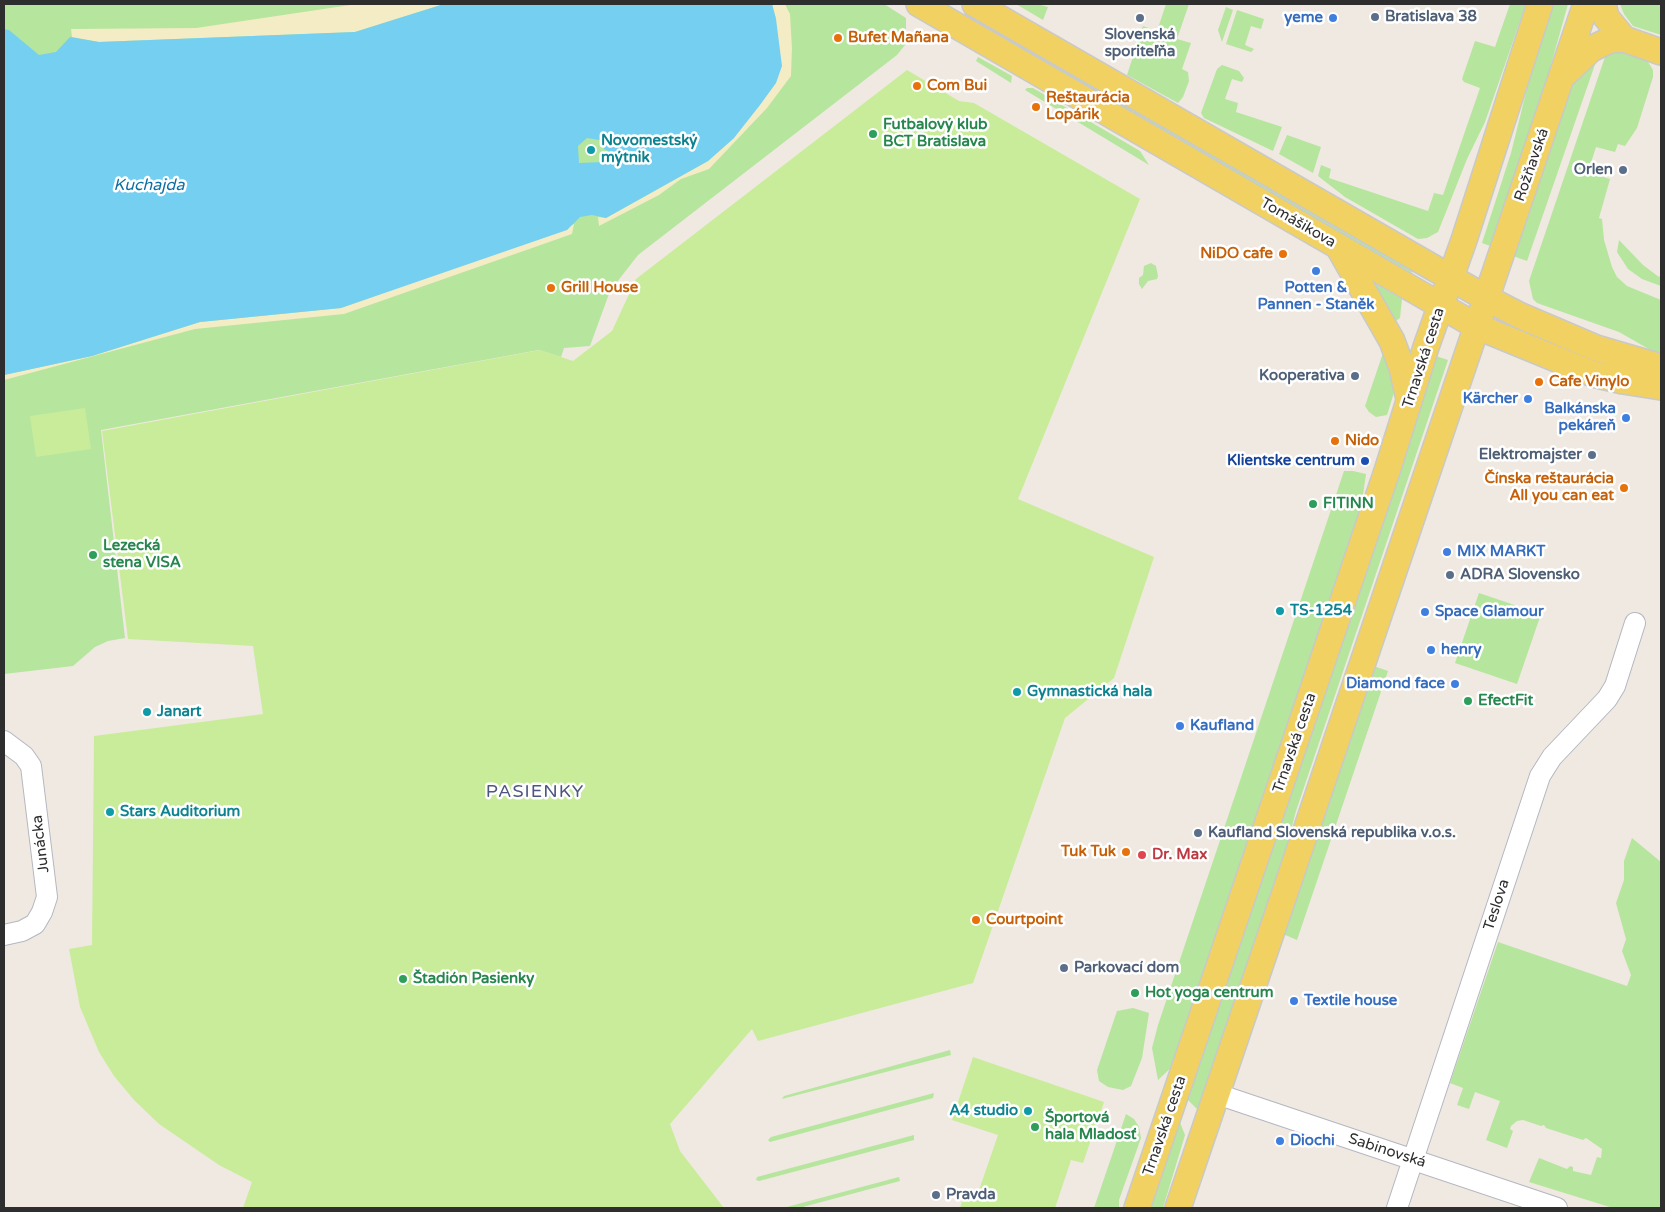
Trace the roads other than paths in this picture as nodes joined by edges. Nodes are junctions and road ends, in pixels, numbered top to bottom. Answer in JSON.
{"nodes":[{"id":1,"x":919,"y":4,"type":"edge"},
{"id":2,"x":975,"y":4,"type":"edge"},
{"id":3,"x":992,"y":4,"type":"edge"},
{"id":4,"x":1540,"y":4,"type":"edge"},
{"id":5,"x":1586,"y":4,"type":"edge"},
{"id":6,"x":1603,"y":4,"type":"edge"},
{"id":7,"x":947,"y":12,"type":"edge"},
{"id":8,"x":1011,"y":24,"type":"junction"},
{"id":9,"x":1624,"y":39,"type":"junction"},
{"id":10,"x":1661,"y":52,"type":"edge"},
{"id":11,"x":1561,"y":78,"type":"junction"},
{"id":12,"x":1464,"y":240,"type":"junction"},
{"id":13,"x":1338,"y":246,"type":"junction"},
{"id":14,"x":1496,"y":270,"type":"junction"},
{"id":15,"x":1452,"y":276,"type":"junction"},
{"id":16,"x":1486,"y":298,"type":"junction"},
{"id":17,"x":1440,"y":305,"type":"junction"},
{"id":18,"x":1521,"y":316,"type":"junction"},
{"id":19,"x":1476,"y":326,"type":"junction"},
{"id":20,"x":1513,"y":342,"type":"junction"},
{"id":21,"x":1465,"y":361,"type":"junction"},
{"id":22,"x":1661,"y":372,"type":"edge"},
{"id":23,"x":1410,"y":402,"type":"junction"},
{"id":24,"x":1635,"y":623,"type":"dead end"},
{"id":25,"x":4,"y":741,"type":"edge"},
{"id":26,"x":4,"y":936,"type":"edge"},
{"id":27,"x":1217,"y":1094,"type":"junction"},
{"id":28,"x":1413,"y":1160,"type":"junction"},
{"id":29,"x":1137,"y":1208,"type":"edge"},
{"id":30,"x":1178,"y":1208,"type":"edge"},
{"id":31,"x":1397,"y":1208,"type":"edge"},
{"id":32,"x":1557,"y":1208,"type":"edge"}],
"edges":[{"from":1,"to":7,"type":"main road","name":"Tomášikova"},
{"from":2,"to":8,"type":"main road","name":"Tomášikova"},
{"from":3,"to":8,"type":"street","name":"Tomášikova"},
{"from":4,"to":12,"type":"main road"},
{"from":5,"to":11,"type":"main road","name":"Rožňavská"},
{"from":6,"to":9,"type":"main road"},
{"from":7,"to":13,"type":"main road","name":"Tomášikova"},
{"from":8,"to":15,"type":"main road","name":"Tomášikova"},
{"from":9,"to":10,"type":"main road"},
{"from":9,"to":11,"type":"main road"},
{"from":11,"to":14,"type":"main road","name":"Rožňavská"},
{"from":12,"to":14,"type":"main road"},
{"from":12,"to":15,"type":"main road"},
{"from":13,"to":17,"type":"main road","name":"Tomášikova"},
{"from":13,"to":23,"type":"main road"},
{"from":14,"to":16,"type":"main road","name":"Rožňavská"},
{"from":14,"to":18,"type":"main road"},
{"from":15,"to":16,"type":"main road","name":"Tomášikova"},
{"from":15,"to":17,"type":"main road","name":"Trnavská cesta"},
{"from":16,"to":18,"type":"main road","name":"Tomášikova"},
{"from":16,"to":19,"type":"main road","name":"Rožňavská"},
{"from":17,"to":19,"type":"main road","name":"Tomášikova"},
{"from":17,"to":23,"type":"main road","name":"Trnavská cesta"},
{"from":18,"to":22,"type":"main road","name":"Tomášikova"},
{"from":19,"to":20,"type":"main road","name":"Tomášikova"},
{"from":19,"to":21,"type":"main road"},
{"from":20,"to":21,"type":"main road"},
{"from":20,"to":22,"type":"main road","name":"Tomášikova"},
{"from":21,"to":27,"type":"main road"},
{"from":23,"to":29,"type":"main road","name":"Trnavská cesta"},
{"from":24,"to":28,"type":"street","name":"Teslova"},
{"from":25,"to":26,"type":"street","name":"Junácka"},
{"from":27,"to":28,"type":"street","name":"Sabinovská"},
{"from":27,"to":30,"type":"main road"},
{"from":28,"to":31,"type":"street","name":"Teslova"},
{"from":28,"to":32,"type":"street","name":"Sabinovská"}]}
